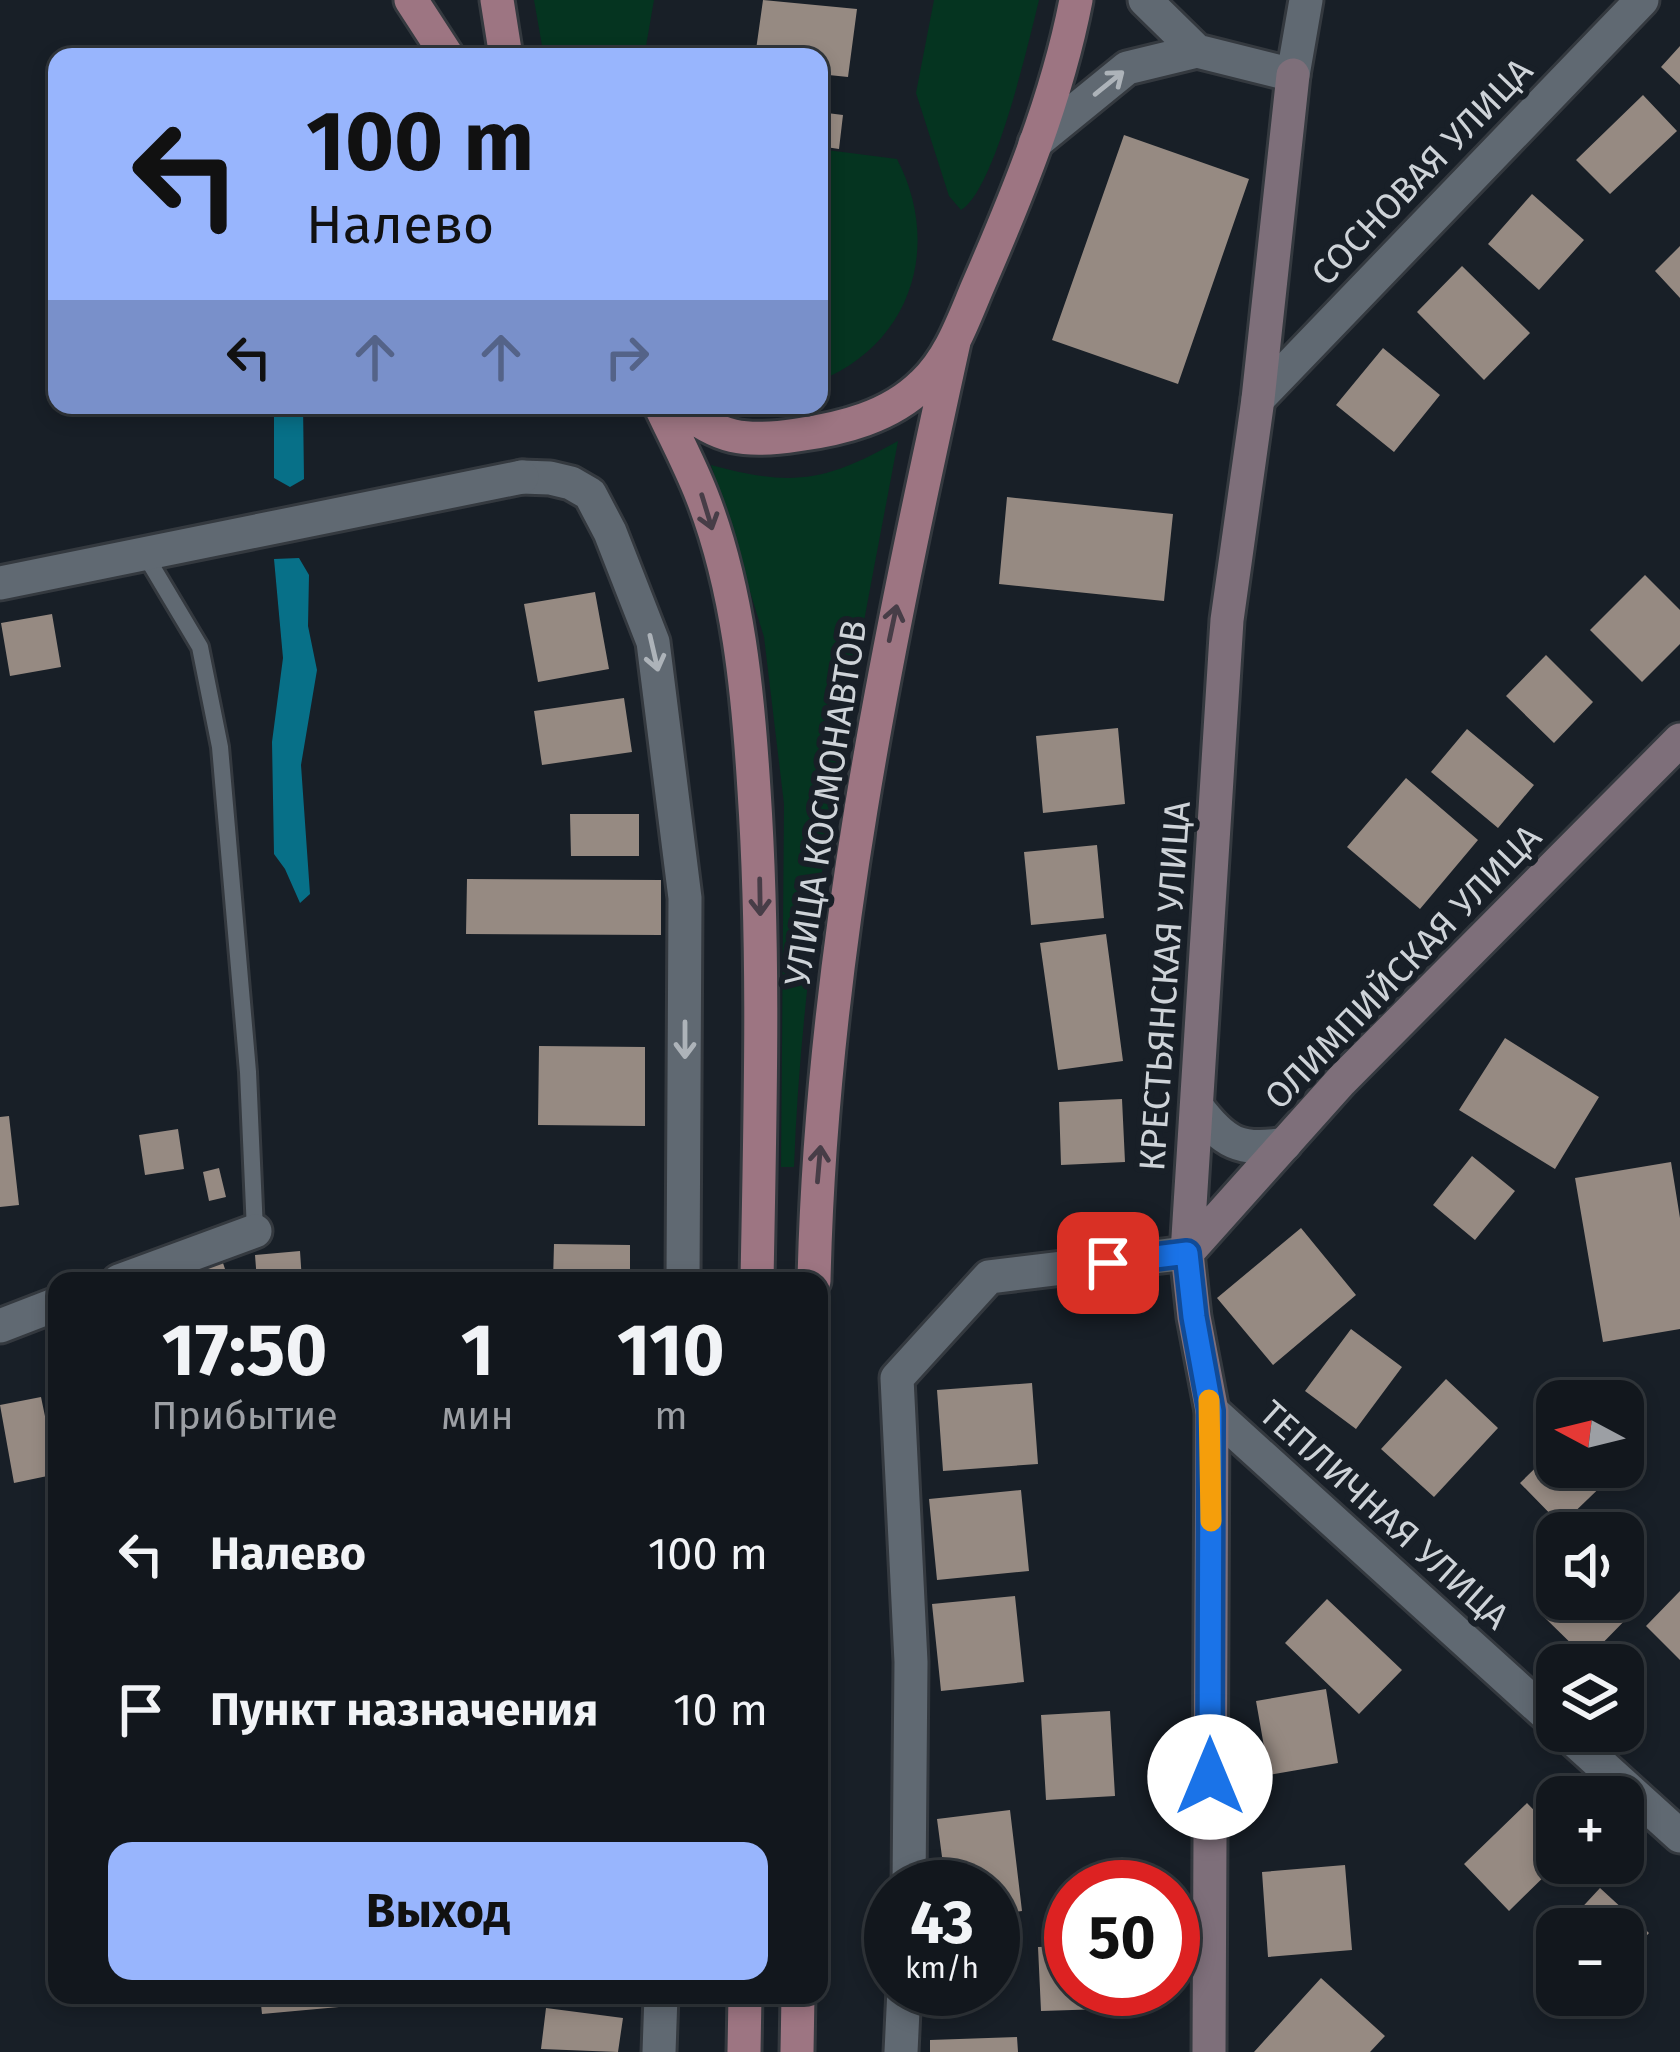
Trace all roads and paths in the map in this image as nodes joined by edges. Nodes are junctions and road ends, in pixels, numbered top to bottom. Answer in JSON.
{"nodes":[{"id":1,"x":411,"y":0,"type":"edge"},
{"id":2,"x":496,"y":0,"type":"edge"},
{"id":3,"x":1076,"y":0,"type":"edge"},
{"id":4,"x":1145,"y":0,"type":"edge"},
{"id":5,"x":1306,"y":0,"type":"edge"},
{"id":6,"x":1642,"y":0,"type":"edge"},
{"id":7,"x":442,"y":48,"type":"edge"},
{"id":8,"x":504,"y":48,"type":"edge"},
{"id":9,"x":1197,"y":51,"type":"junction"},
{"id":10,"x":1293,"y":75,"type":"junction"},
{"id":11,"x":1035,"y":143,"type":"junction"},
{"id":12,"x":954,"y":342,"type":"junction"},
{"id":13,"x":1258,"y":399,"type":"junction"},
{"id":14,"x":664,"y":414,"type":"edge"},
{"id":15,"x":689,"y":414,"type":"edge"},
{"id":16,"x":144,"y":553,"type":"junction"},
{"id":17,"x":0,"y":583,"type":"edge"},
{"id":18,"x":1680,"y":740,"type":"edge"},
{"id":19,"x":1197,"y":1107,"type":"junction"},
{"id":20,"x":1285,"y":1144,"type":"junction"},
{"id":21,"x":255,"y":1232,"type":"joint"},
{"id":22,"x":1187,"y":1253,"type":"junction"},
{"id":23,"x":144,"y":1272,"type":"edge"},
{"id":24,"x":682,"y":1272,"type":"edge"},
{"id":25,"x":757,"y":1272,"type":"edge"},
{"id":26,"x":814,"y":1272,"type":"edge"},
{"id":27,"x":48,"y":1307,"type":"edge"},
{"id":28,"x":0,"y":1326,"type":"edge"},
{"id":29,"x":1211,"y":1411,"type":"junction"},
{"id":30,"x":1536,"y":1705,"type":"edge"},
{"id":31,"x":1588,"y":1752,"type":"edge"},
{"id":32,"x":1678,"y":1831,"type":"edge"},
{"id":33,"x":909,"y":1860,"type":"edge"},
{"id":34,"x":661,"y":2004,"type":"edge"},
{"id":35,"x":745,"y":2004,"type":"edge"},
{"id":36,"x":798,"y":2004,"type":"edge"},
{"id":37,"x":903,"y":2016,"type":"edge"},
{"id":38,"x":659,"y":2052,"type":"edge"},
{"id":39,"x":744,"y":2052,"type":"edge"},
{"id":40,"x":797,"y":2052,"type":"edge"},
{"id":41,"x":901,"y":2052,"type":"edge"},
{"id":42,"x":1208,"y":2052,"type":"edge"}],
"edges":[{"from":1,"to":7,"type":"main road"},
{"from":2,"to":8,"type":"main road"},
{"from":3,"to":11,"type":"main road"},
{"from":4,"to":9,"type":"street"},
{"from":5,"to":10,"type":"street","name":"КРЕСТЬЯНСКАЯ УЛИЦА"},
{"from":6,"to":13,"type":"street","name":"СОСНОВАЯ УЛИЦА"},
{"from":9,"to":10,"type":"street"},
{"from":11,"to":9,"type":"street","one_way":true},
{"from":10,"to":13,"type":"main road","name":"КРЕСТЬЯНСКАЯ УЛИЦА"},
{"from":11,"to":12,"type":"main road"},
{"from":12,"to":15,"type":"main road"},
{"from":26,"to":12,"type":"main road","name":"УЛИЦА КОСМОНАВТОВ","one_way":true},
{"from":13,"to":19,"type":"main road","name":"КРЕСТЬЯНСКАЯ УЛИЦА"},
{"from":14,"to":25,"type":"main road","one_way":true},
{"from":16,"to":17,"type":"street"},
{"from":16,"to":21,"type":"lane"},
{"from":16,"to":24,"type":"street","one_way":true},
{"from":18,"to":20,"type":"main road","name":"ОЛИМПИЙСКАЯ УЛИЦА"},
{"from":19,"to":20,"type":"street"},
{"from":19,"to":22,"type":"main road","name":"КРЕСТЬЯНСКАЯ УЛИЦА"},
{"from":20,"to":22,"type":"main road","name":"ОЛИМПИЙСКАЯ УЛИЦА"},
{"from":21,"to":23,"type":"street"},
{"from":22,"to":29,"type":"main road","name":"КРЕСТЬЯНСКАЯ УЛИЦА"},
{"from":22,"to":33,"type":"street"},
{"from":27,"to":28,"type":"street"},
{"from":29,"to":30,"type":"street","name":"ТЕПЛИЧНАЯ УЛИЦА"},
{"from":29,"to":42,"type":"main road","name":"КРЕСТЬЯНСКАЯ УЛИЦА"},
{"from":31,"to":32,"type":"street"},
{"from":34,"to":38,"type":"street"},
{"from":35,"to":39,"type":"main road"},
{"from":36,"to":40,"type":"main road"},
{"from":37,"to":41,"type":"street"}]}
